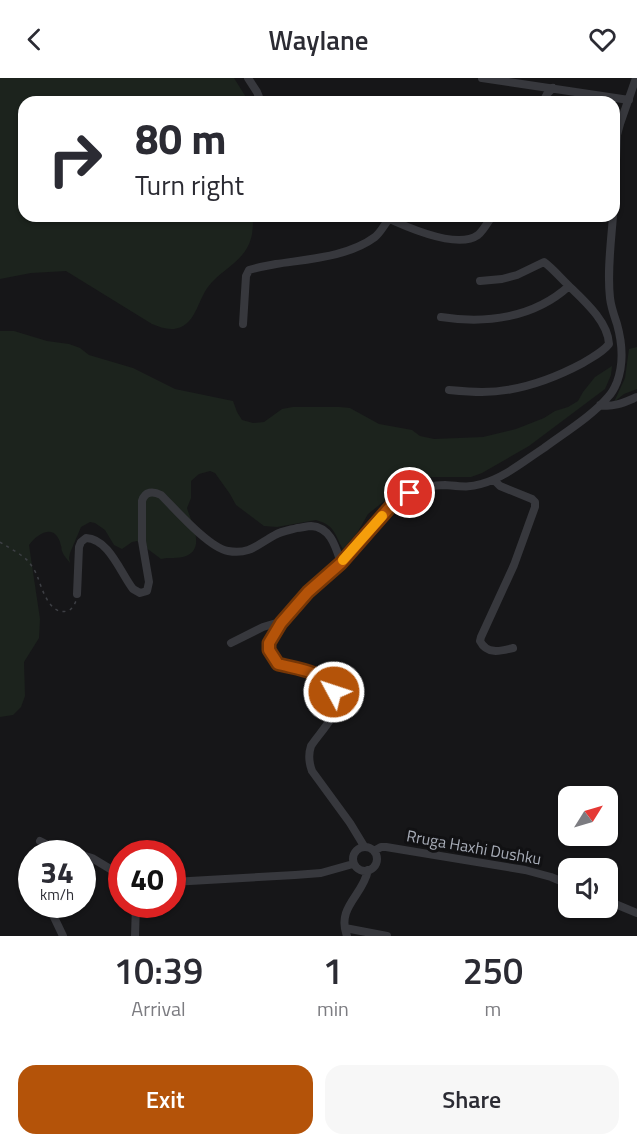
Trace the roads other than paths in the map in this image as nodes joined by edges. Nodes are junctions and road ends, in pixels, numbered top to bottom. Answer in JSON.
{"nodes":[{"id":1,"x":248,"y":78,"type":"edge"},
{"id":2,"x":482,"y":78,"type":"edge"},
{"id":3,"x":636,"y":78,"type":"edge"},
{"id":4,"x":553,"y":88,"type":"junction"},
{"id":5,"x":259,"y":96,"type":"edge"},
{"id":6,"x":546,"y":96,"type":"edge"},
{"id":7,"x":604,"y":96,"type":"edge"},
{"id":8,"x":620,"y":99,"type":"edge"},
{"id":9,"x":629,"y":100,"type":"junction"},
{"id":10,"x":620,"y":124,"type":"edge"},
{"id":11,"x":384,"y":222,"type":"edge"},
{"id":12,"x":398,"y":222,"type":"edge"},
{"id":13,"x":488,"y":222,"type":"edge"},
{"id":14,"x":613,"y":222,"type":"edge"},
{"id":15,"x":480,"y":281,"type":"dead end"},
{"id":16,"x":569,"y":286,"type":"junction"},
{"id":17,"x":441,"y":317,"type":"dead end"},
{"id":18,"x":243,"y":324,"type":"dead end"},
{"id":19,"x":617,"y":324,"type":"junction"},
{"id":20,"x":605,"y":328,"type":"junction"},
{"id":21,"x":449,"y":390,"type":"dead end"},
{"id":22,"x":637,"y":397,"type":"edge"},
{"id":23,"x":600,"y":405,"type":"junction"},
{"id":24,"x":494,"y":480,"type":"junction"},
{"id":25,"x":341,"y":563,"type":"junction"},
{"id":26,"x":77,"y":594,"type":"road end"},
{"id":27,"x":283,"y":621,"type":"junction"},
{"id":28,"x":231,"y":643,"type":"dead end"},
{"id":29,"x":513,"y":648,"type":"dead end"},
{"id":30,"x":364,"y":846,"type":"junction"},
{"id":31,"x":374,"y":851,"type":"junction"},
{"id":32,"x":353,"y":864,"type":"junction"},
{"id":33,"x":368,"y":870,"type":"junction"},
{"id":34,"x":186,"y":881,"type":"edge"},
{"id":35,"x":558,"y":881,"type":"edge"},
{"id":36,"x":618,"y":905,"type":"edge"},
{"id":37,"x":637,"y":913,"type":"edge"},
{"id":38,"x":54,"y":918,"type":"edge"},
{"id":39,"x":134,"y":918,"type":"edge"},
{"id":40,"x":346,"y":932,"type":"edge"},
{"id":41,"x":133,"y":934,"type":"edge"},
{"id":42,"x":63,"y":936,"type":"edge"},
{"id":43,"x":387,"y":936,"type":"edge"}],
"edges":[{"from":1,"to":5,"type":"street"},
{"from":2,"to":4,"type":"street"},
{"from":3,"to":9,"type":"street"},
{"from":4,"to":6,"type":"street"},
{"from":4,"to":7,"type":"street"},
{"from":8,"to":9,"type":"street"},
{"from":9,"to":10,"type":"street"},
{"from":11,"to":18,"type":"street"},
{"from":12,"to":13,"type":"street"},
{"from":14,"to":19,"type":"street"},
{"from":15,"to":16,"type":"street"},
{"from":16,"to":17,"type":"street"},
{"from":16,"to":20,"type":"street"},
{"from":19,"to":20,"type":"street"},
{"from":19,"to":23,"type":"street"},
{"from":20,"to":21,"type":"street"},
{"from":22,"to":23,"type":"street"},
{"from":23,"to":24,"type":"street"},
{"from":24,"to":25,"type":"street"},
{"from":24,"to":29,"type":"street"},
{"from":25,"to":26,"type":"street"},
{"from":25,"to":27,"type":"street"},
{"from":27,"to":28,"type":"street"},
{"from":27,"to":30,"type":"street"},
{"from":30,"to":31,"type":"street"},
{"from":30,"to":32,"type":"street"},
{"from":31,"to":33,"type":"street"},
{"from":31,"to":35,"type":"street","name":"Rruga Haxhi Dushku"},
{"from":32,"to":33,"type":"street"},
{"from":32,"to":34,"type":"street"},
{"from":33,"to":40,"type":"street"},
{"from":36,"to":37,"type":"street"},
{"from":38,"to":42,"type":"street"},
{"from":39,"to":41,"type":"street"},
{"from":40,"to":43,"type":"street"}]}
